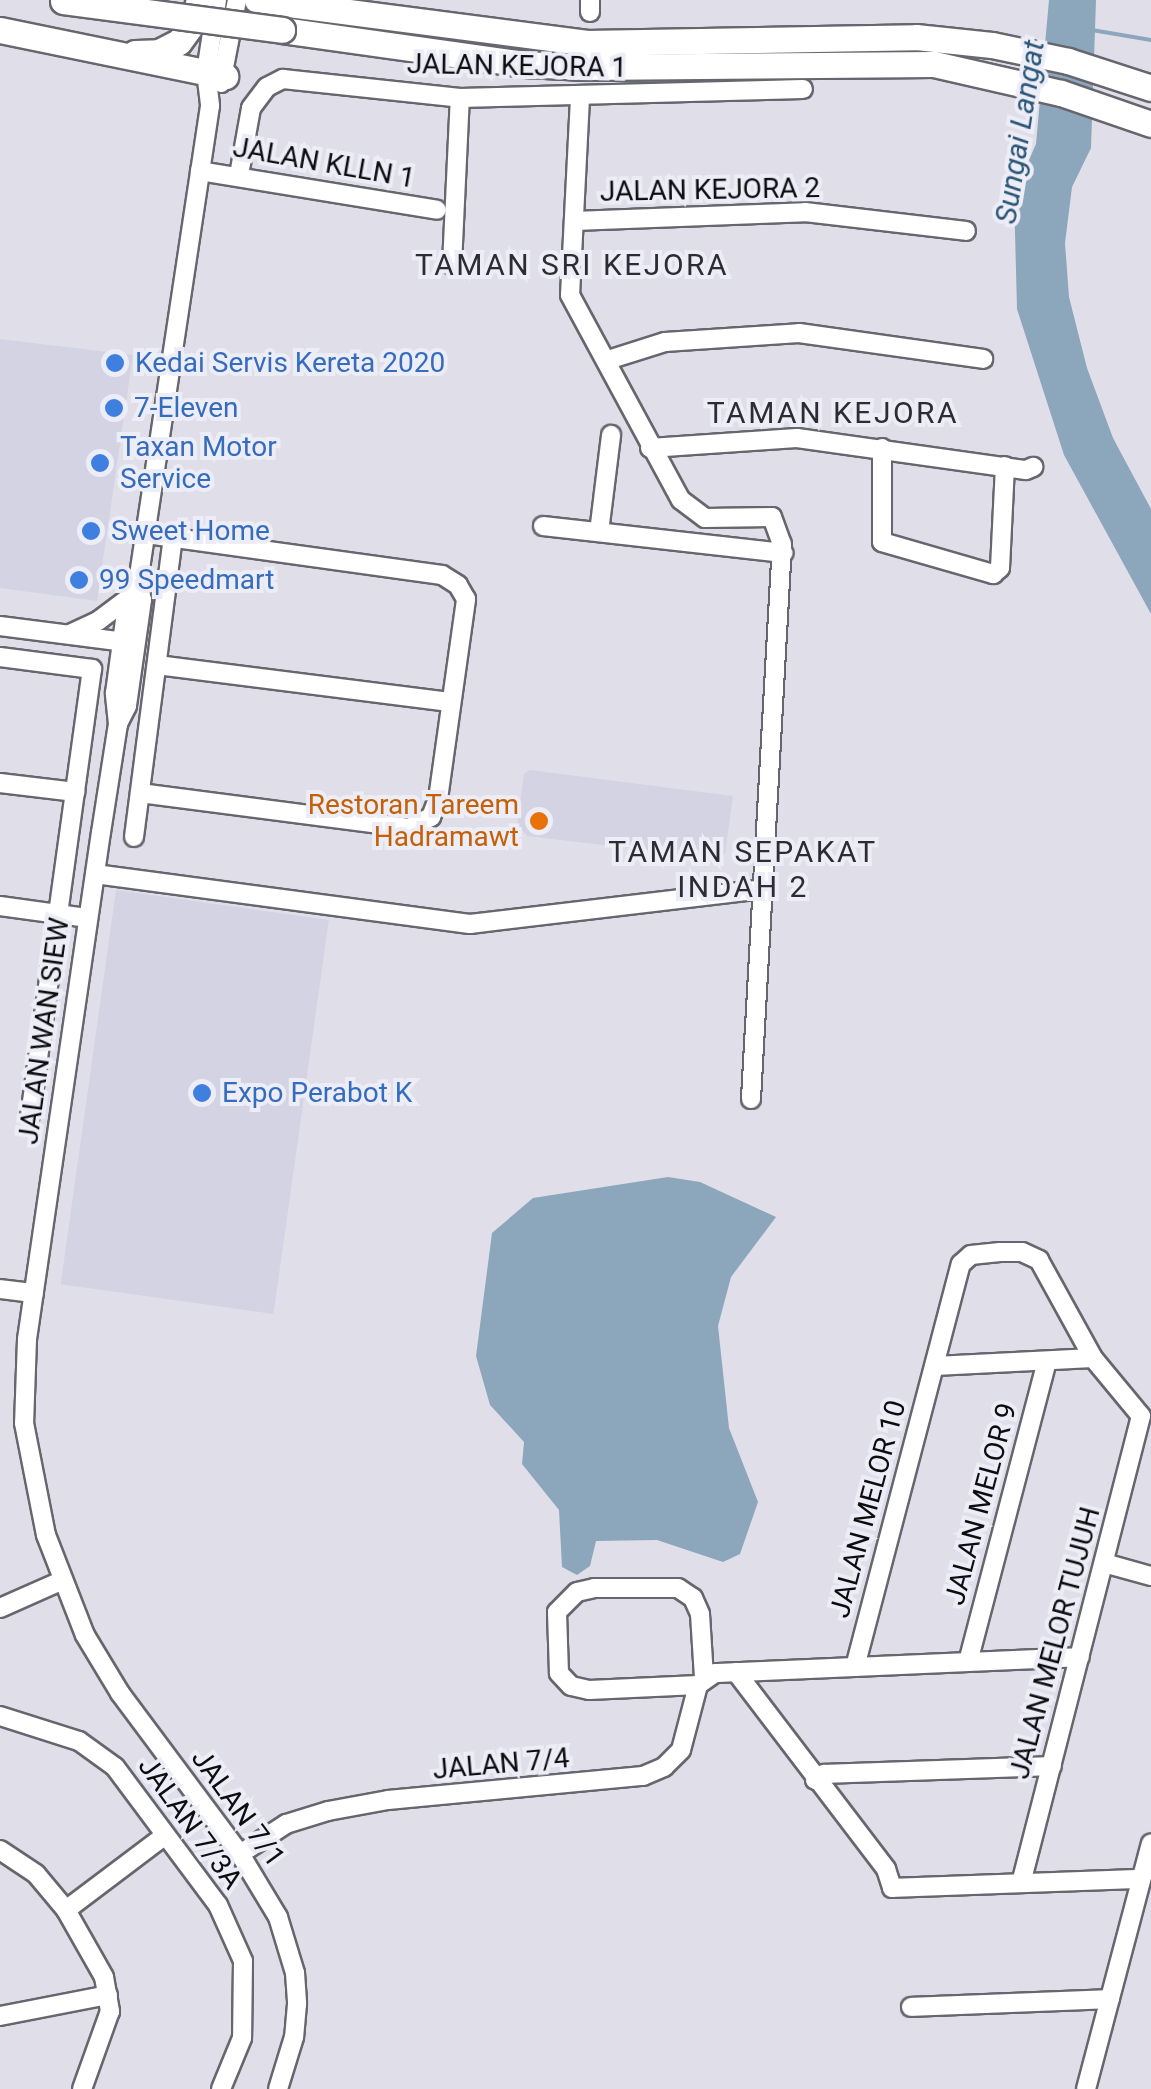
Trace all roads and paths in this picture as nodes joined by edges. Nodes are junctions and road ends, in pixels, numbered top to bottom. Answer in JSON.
{"nodes":[{"id":1,"x":199,"y":0,"type":"edge"},
{"id":2,"x":218,"y":0,"type":"edge"},
{"id":3,"x":237,"y":0,"type":"edge"},
{"id":4,"x":257,"y":0,"type":"edge"},
{"id":5,"x":57,"y":1,"type":"edge"},
{"id":6,"x":0,"y":30,"type":"edge"},
{"id":7,"x":90,"y":51,"type":"junction"},
{"id":8,"x":215,"y":74,"type":"junction"},
{"id":9,"x":1151,"y":88,"type":"edge"},
{"id":10,"x":803,"y":89,"type":"dead end"},
{"id":11,"x":460,"y":98,"type":"junction"},
{"id":12,"x":580,"y":98,"type":"junction"},
{"id":13,"x":1150,"y":124,"type":"edge"},
{"id":14,"x":200,"y":171,"type":"junction"},
{"id":15,"x":239,"y":175,"type":"junction"},
{"id":16,"x":438,"y":210,"type":"dead end"},
{"id":17,"x":574,"y":222,"type":"junction"},
{"id":18,"x":966,"y":232,"type":"dead end"},
{"id":19,"x":452,"y":266,"type":"dead end"},
{"id":20,"x":983,"y":359,"type":"dead end"},
{"id":21,"x":608,"y":360,"type":"junction"},
{"id":22,"x":611,"y":435,"type":"dead end"},
{"id":23,"x":650,"y":448,"type":"junction"},
{"id":24,"x":882,"y":448,"type":"junction"},
{"id":25,"x":1005,"y":466,"type":"junction"},
{"id":26,"x":1033,"y":467,"type":"dead end"},
{"id":27,"x":543,"y":526,"type":"dead end"},
{"id":28,"x":599,"y":532,"type":"junction"},
{"id":29,"x":147,"y":534,"type":"junction"},
{"id":30,"x":173,"y":537,"type":"junction"},
{"id":31,"x":783,"y":554,"type":"junction"},
{"id":32,"x":133,"y":591,"type":"junction"},
{"id":33,"x":0,"y":626,"type":"edge"},
{"id":34,"x":69,"y":634,"type":"junction"},
{"id":35,"x":129,"y":642,"type":"junction"},
{"id":36,"x":0,"y":657,"type":"edge"},
{"id":37,"x":157,"y":665,"type":"junction"},
{"id":38,"x":115,"y":693,"type":"junction"},
{"id":39,"x":450,"y":702,"type":"junction"},
{"id":40,"x":118,"y":724,"type":"junction"},
{"id":41,"x":0,"y":783,"type":"edge"},
{"id":42,"x":75,"y":792,"type":"junction"},
{"id":43,"x":140,"y":793,"type":"junction"},
{"id":44,"x":134,"y":838,"type":"dead end"},
{"id":45,"x":94,"y":874,"type":"junction"},
{"id":46,"x":764,"y":889,"type":"junction"},
{"id":47,"x":0,"y":906,"type":"edge"},
{"id":48,"x":58,"y":914,"type":"junction"},
{"id":49,"x":88,"y":918,"type":"junction"},
{"id":50,"x":751,"y":1099,"type":"dead end"},
{"id":51,"x":30,"y":1114,"type":"dead end"},
{"id":52,"x":0,"y":1289,"type":"edge"},
{"id":53,"x":34,"y":1293,"type":"junction"},
{"id":54,"x":1093,"y":1358,"type":"junction"},
{"id":55,"x":1047,"y":1361,"type":"junction"},
{"id":56,"x":936,"y":1366,"type":"junction"},
{"id":57,"x":1104,"y":1563,"type":"junction"},
{"id":58,"x":1151,"y":1576,"type":"edge"},
{"id":59,"x":61,"y":1581,"type":"junction"},
{"id":60,"x":0,"y":1608,"type":"edge"},
{"id":61,"x":1080,"y":1656,"type":"junction"},
{"id":62,"x":968,"y":1662,"type":"junction"},
{"id":63,"x":855,"y":1666,"type":"junction"},
{"id":64,"x":736,"y":1672,"type":"junction"},
{"id":65,"x":705,"y":1678,"type":"junction"},
{"id":66,"x":0,"y":1716,"type":"edge"},
{"id":67,"x":1052,"y":1766,"type":"junction"},
{"id":68,"x":815,"y":1780,"type":"junction"},
{"id":69,"x":163,"y":1837,"type":"junction"},
{"id":70,"x":1151,"y":1843,"type":"edge"},
{"id":71,"x":0,"y":1850,"type":"edge"},
{"id":72,"x":240,"y":1854,"type":"junction"},
{"id":73,"x":1142,"y":1879,"type":"junction"},
{"id":74,"x":1020,"y":1884,"type":"junction"},
{"id":75,"x":66,"y":1910,"type":"junction"},
{"id":76,"x":108,"y":1995,"type":"junction"},
{"id":77,"x":1110,"y":2000,"type":"junction"},
{"id":78,"x":911,"y":2007,"type":"dead end"},
{"id":79,"x":0,"y":2016,"type":"edge"},
{"id":80,"x":82,"y":2089,"type":"edge"},
{"id":81,"x":221,"y":2089,"type":"edge"},
{"id":82,"x":278,"y":2089,"type":"edge"},
{"id":83,"x":1086,"y":2089,"type":"edge"}],
"edges":[{"from":1,"to":7,"type":"highway"},
{"from":2,"to":8,"type":"street","name":"JALAN WAN SIEW"},
{"from":3,"to":8,"type":"street","name":"JALAN WAN SIEW"},
{"from":4,"to":9,"type":"highway"},
{"from":5,"to":13,"type":"highway","bridge":true},
{"from":6,"to":7,"type":"highway"},
{"from":7,"to":8,"type":"highway"},
{"from":8,"to":14,"type":"street","name":"JALAN WAN SIEW"},
{"from":10,"to":12,"type":"street","name":"JALAN KEJORA 1"},
{"from":11,"to":12,"type":"street","name":"JALAN KEJORA 1"},
{"from":11,"to":15,"type":"street","name":"JALAN KEJORA 1"},
{"from":11,"to":19,"type":"street"},
{"from":12,"to":17,"type":"street"},
{"from":14,"to":15,"type":"street","name":"JALAN KLLN 1"},
{"from":14,"to":29,"type":"street","name":"JALAN WAN SIEW"},
{"from":15,"to":16,"type":"street","name":"JALAN KLLN 1"},
{"from":17,"to":18,"type":"street","name":"JALAN KEJORA 2"},
{"from":17,"to":21,"type":"street"},
{"from":20,"to":21,"type":"street"},
{"from":21,"to":23,"type":"street"},
{"from":22,"to":28,"type":"street"},
{"from":23,"to":24,"type":"street"},
{"from":23,"to":31,"type":"street"},
{"from":24,"to":25,"type":"street"},
{"from":24,"to":25,"type":"street"},
{"from":25,"to":26,"type":"street"},
{"from":27,"to":28,"type":"street"},
{"from":28,"to":31,"type":"street"},
{"from":29,"to":30,"type":"street"},
{"from":29,"to":32,"type":"street","name":"JALAN WAN SIEW"},
{"from":30,"to":37,"type":"street"},
{"from":30,"to":39,"type":"street"},
{"from":31,"to":46,"type":"street"},
{"from":32,"to":34,"type":"street"},
{"from":32,"to":35,"type":"street","name":"JALAN WAN SIEW"},
{"from":33,"to":34,"type":"street"},
{"from":34,"to":35,"type":"street"},
{"from":34,"to":38,"type":"street"},
{"from":35,"to":38,"type":"street","name":"JALAN WAN SIEW"},
{"from":35,"to":40,"type":"street","name":"JALAN WAN SIEW"},
{"from":36,"to":42,"type":"street"},
{"from":37,"to":39,"type":"street"},
{"from":37,"to":43,"type":"street"},
{"from":38,"to":40,"type":"street","name":"JALAN WAN SIEW"},
{"from":39,"to":43,"type":"street"},
{"from":40,"to":45,"type":"street","name":"JALAN WAN SIEW"},
{"from":41,"to":42,"type":"street"},
{"from":42,"to":48,"type":"street"},
{"from":43,"to":44,"type":"street"},
{"from":45,"to":46,"type":"street"},
{"from":45,"to":49,"type":"street","name":"JALAN WAN SIEW"},
{"from":46,"to":50,"type":"street"},
{"from":47,"to":48,"type":"street"},
{"from":48,"to":49,"type":"street"},
{"from":48,"to":51,"type":"street"},
{"from":49,"to":53,"type":"street","name":"JALAN WAN SIEW"},
{"from":52,"to":53,"type":"street"},
{"from":53,"to":59,"type":"street","name":"JALAN WAN SIEW"},
{"from":54,"to":55,"type":"street"},
{"from":54,"to":56,"type":"street","name":"JALAN MELOR 10"},
{"from":54,"to":57,"type":"street","name":"JALAN MELOR TUJUH"},
{"from":55,"to":56,"type":"street"},
{"from":55,"to":62,"type":"street","name":"JALAN MELOR 9"},
{"from":56,"to":63,"type":"street","name":"JALAN MELOR 10"},
{"from":57,"to":58,"type":"street"},
{"from":57,"to":61,"type":"street","name":"JALAN MELOR TUJUH"},
{"from":59,"to":60,"type":"street"},
{"from":59,"to":72,"type":"street","name":"JALAN 7/1"},
{"from":61,"to":62,"type":"street"},
{"from":61,"to":67,"type":"street","name":"JALAN MELOR TUJUH"},
{"from":62,"to":63,"type":"street"},
{"from":63,"to":64,"type":"street"},
{"from":64,"to":65,"type":"street"},
{"from":64,"to":68,"type":"street"},
{"from":65,"to":65,"type":"street"},
{"from":65,"to":72,"type":"street","name":"JALAN 7/4"},
{"from":66,"to":69,"type":"street","name":"JALAN 7/3A"},
{"from":67,"to":68,"type":"street"},
{"from":67,"to":74,"type":"street","name":"JALAN MELOR TUJUH"},
{"from":68,"to":74,"type":"street"},
{"from":69,"to":75,"type":"street"},
{"from":69,"to":81,"type":"street","name":"JALAN 7/3A"},
{"from":70,"to":73,"type":"street"},
{"from":71,"to":75,"type":"street"},
{"from":72,"to":82,"type":"street","name":"JALAN 7/1"},
{"from":73,"to":74,"type":"street"},
{"from":73,"to":77,"type":"street"},
{"from":75,"to":76,"type":"street"},
{"from":76,"to":79,"type":"street"},
{"from":76,"to":80,"type":"street"},
{"from":77,"to":78,"type":"street"},
{"from":77,"to":83,"type":"street"}]}
